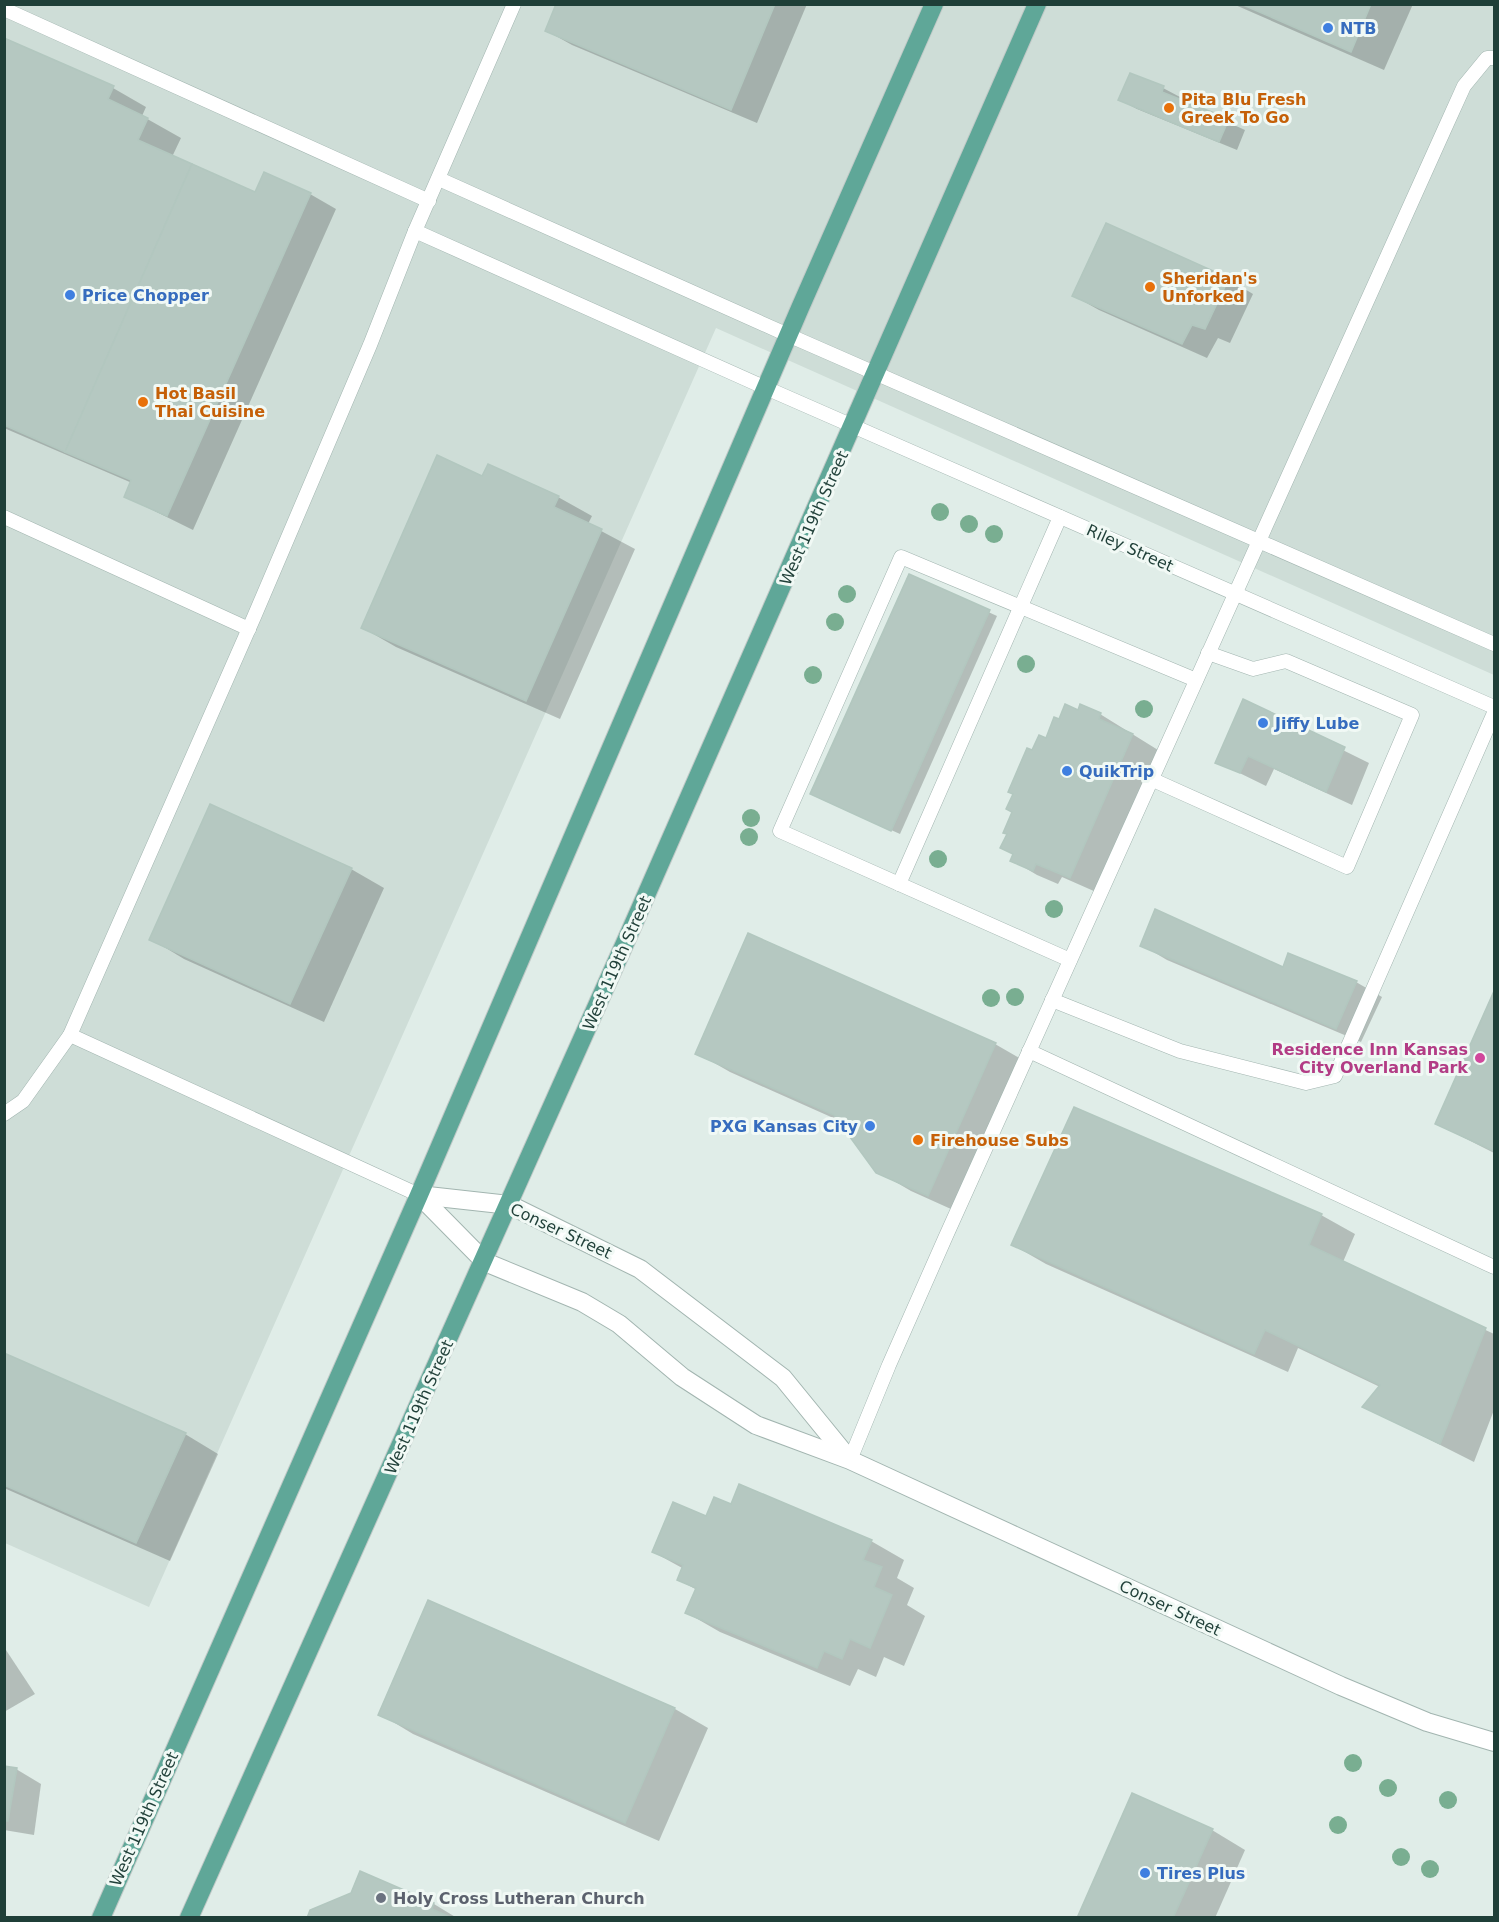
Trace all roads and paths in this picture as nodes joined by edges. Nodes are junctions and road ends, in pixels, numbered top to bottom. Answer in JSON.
{"nodes":[{"id":1,"x":514,"y":4,"type":"edge"},
{"id":2,"x":934,"y":4,"type":"edge"},
{"id":3,"x":1037,"y":4,"type":"edge"},
{"id":4,"x":4,"y":9,"type":"edge"},
{"id":5,"x":1494,"y":58,"type":"edge"},
{"id":6,"x":439,"y":179,"type":"junction"},
{"id":7,"x":429,"y":201,"type":"junction"},
{"id":8,"x":415,"y":231,"type":"junction"},
{"id":9,"x":788,"y":335,"type":"junction"},
{"id":10,"x":877,"y":374,"type":"junction"},
{"id":11,"x":765,"y":388,"type":"junction"},
{"id":12,"x":854,"y":427,"type":"junction"},
{"id":13,"x":1060,"y":517,"type":"junction"},
{"id":14,"x":4,"y":518,"type":"edge"},
{"id":15,"x":1258,"y":540,"type":"junction"},
{"id":16,"x":1234,"y":593,"type":"junction"},
{"id":17,"x":1021,"y":607,"type":"junction"},
{"id":18,"x":249,"y":629,"type":"junction"},
{"id":19,"x":1494,"y":644,"type":"edge"},
{"id":20,"x":1208,"y":653,"type":"junction"},
{"id":21,"x":1196,"y":680,"type":"junction"},
{"id":22,"x":1494,"y":707,"type":"edge"},
{"id":23,"x":1494,"y":713,"type":"edge"},
{"id":24,"x":1151,"y":779,"type":"junction"},
{"id":25,"x":899,"y":884,"type":"junction"},
{"id":26,"x":1070,"y":960,"type":"junction"},
{"id":27,"x":1052,"y":1000,"type":"junction"},
{"id":28,"x":70,"y":1035,"type":"junction"},
{"id":29,"x":1029,"y":1051,"type":"junction"},
{"id":30,"x":4,"y":1114,"type":"edge"},
{"id":31,"x":419,"y":1195,"type":"junction"},
{"id":32,"x":510,"y":1205,"type":"junction"},
{"id":33,"x":485,"y":1262,"type":"junction"},
{"id":34,"x":1494,"y":1267,"type":"edge"},
{"id":35,"x":850,"y":1460,"type":"junction"},
{"id":36,"x":1494,"y":1742,"type":"edge"},
{"id":37,"x":100,"y":1917,"type":"edge"},
{"id":38,"x":189,"y":1917,"type":"edge"}],
"edges":[{"from":1,"to":6,"type":"lane"},
{"from":2,"to":9,"type":"main road","name":"West 119th Street"},
{"from":3,"to":10,"type":"main road","name":"West 119th Street"},
{"from":4,"to":7,"type":"lane"},
{"from":5,"to":15,"type":"lane"},
{"from":6,"to":7,"type":"lane"},
{"from":6,"to":9,"type":"lane"},
{"from":7,"to":8,"type":"lane"},
{"from":8,"to":11,"type":"lane","name":"Riley Street"},
{"from":8,"to":18,"type":"lane"},
{"from":9,"to":10,"type":"lane"},
{"from":9,"to":11,"type":"main road","name":"West 119th Street"},
{"from":10,"to":12,"type":"main road","name":"West 119th Street"},
{"from":10,"to":15,"type":"lane"},
{"from":11,"to":12,"type":"lane","name":"Riley Street"},
{"from":11,"to":31,"type":"main road","name":"West 119th Street"},
{"from":12,"to":13,"type":"lane","name":"Riley Street"},
{"from":12,"to":32,"type":"main road","name":"West 119th Street"},
{"from":13,"to":16,"type":"lane","name":"Riley Street"},
{"from":13,"to":17,"type":"lane"},
{"from":14,"to":18,"type":"lane"},
{"from":15,"to":16,"type":"lane"},
{"from":15,"to":19,"type":"lane"},
{"from":16,"to":20,"type":"lane"},
{"from":16,"to":22,"type":"lane","name":"Riley Street"},
{"from":17,"to":21,"type":"lane"},
{"from":17,"to":25,"type":"lane"},
{"from":17,"to":25,"type":"lane"},
{"from":18,"to":28,"type":"lane"},
{"from":20,"to":21,"type":"lane"},
{"from":20,"to":24,"type":"lane"},
{"from":21,"to":24,"type":"lane"},
{"from":23,"to":27,"type":"lane"},
{"from":24,"to":26,"type":"lane"},
{"from":25,"to":26,"type":"lane"},
{"from":26,"to":27,"type":"lane"},
{"from":27,"to":29,"type":"lane"},
{"from":28,"to":30,"type":"lane"},
{"from":28,"to":31,"type":"lane"},
{"from":29,"to":34,"type":"lane"},
{"from":29,"to":35,"type":"lane"},
{"from":31,"to":32,"type":"street","name":"Conser Street"},
{"from":31,"to":33,"type":"street","name":"Conser Street"},
{"from":31,"to":37,"type":"main road","name":"West 119th Street"},
{"from":32,"to":33,"type":"main road","name":"West 119th Street"},
{"from":32,"to":35,"type":"street","name":"Conser Street"},
{"from":33,"to":35,"type":"street","name":"Conser Street"},
{"from":33,"to":38,"type":"main road","name":"West 119th Street"},
{"from":35,"to":36,"type":"street","name":"Conser Street"}]}
